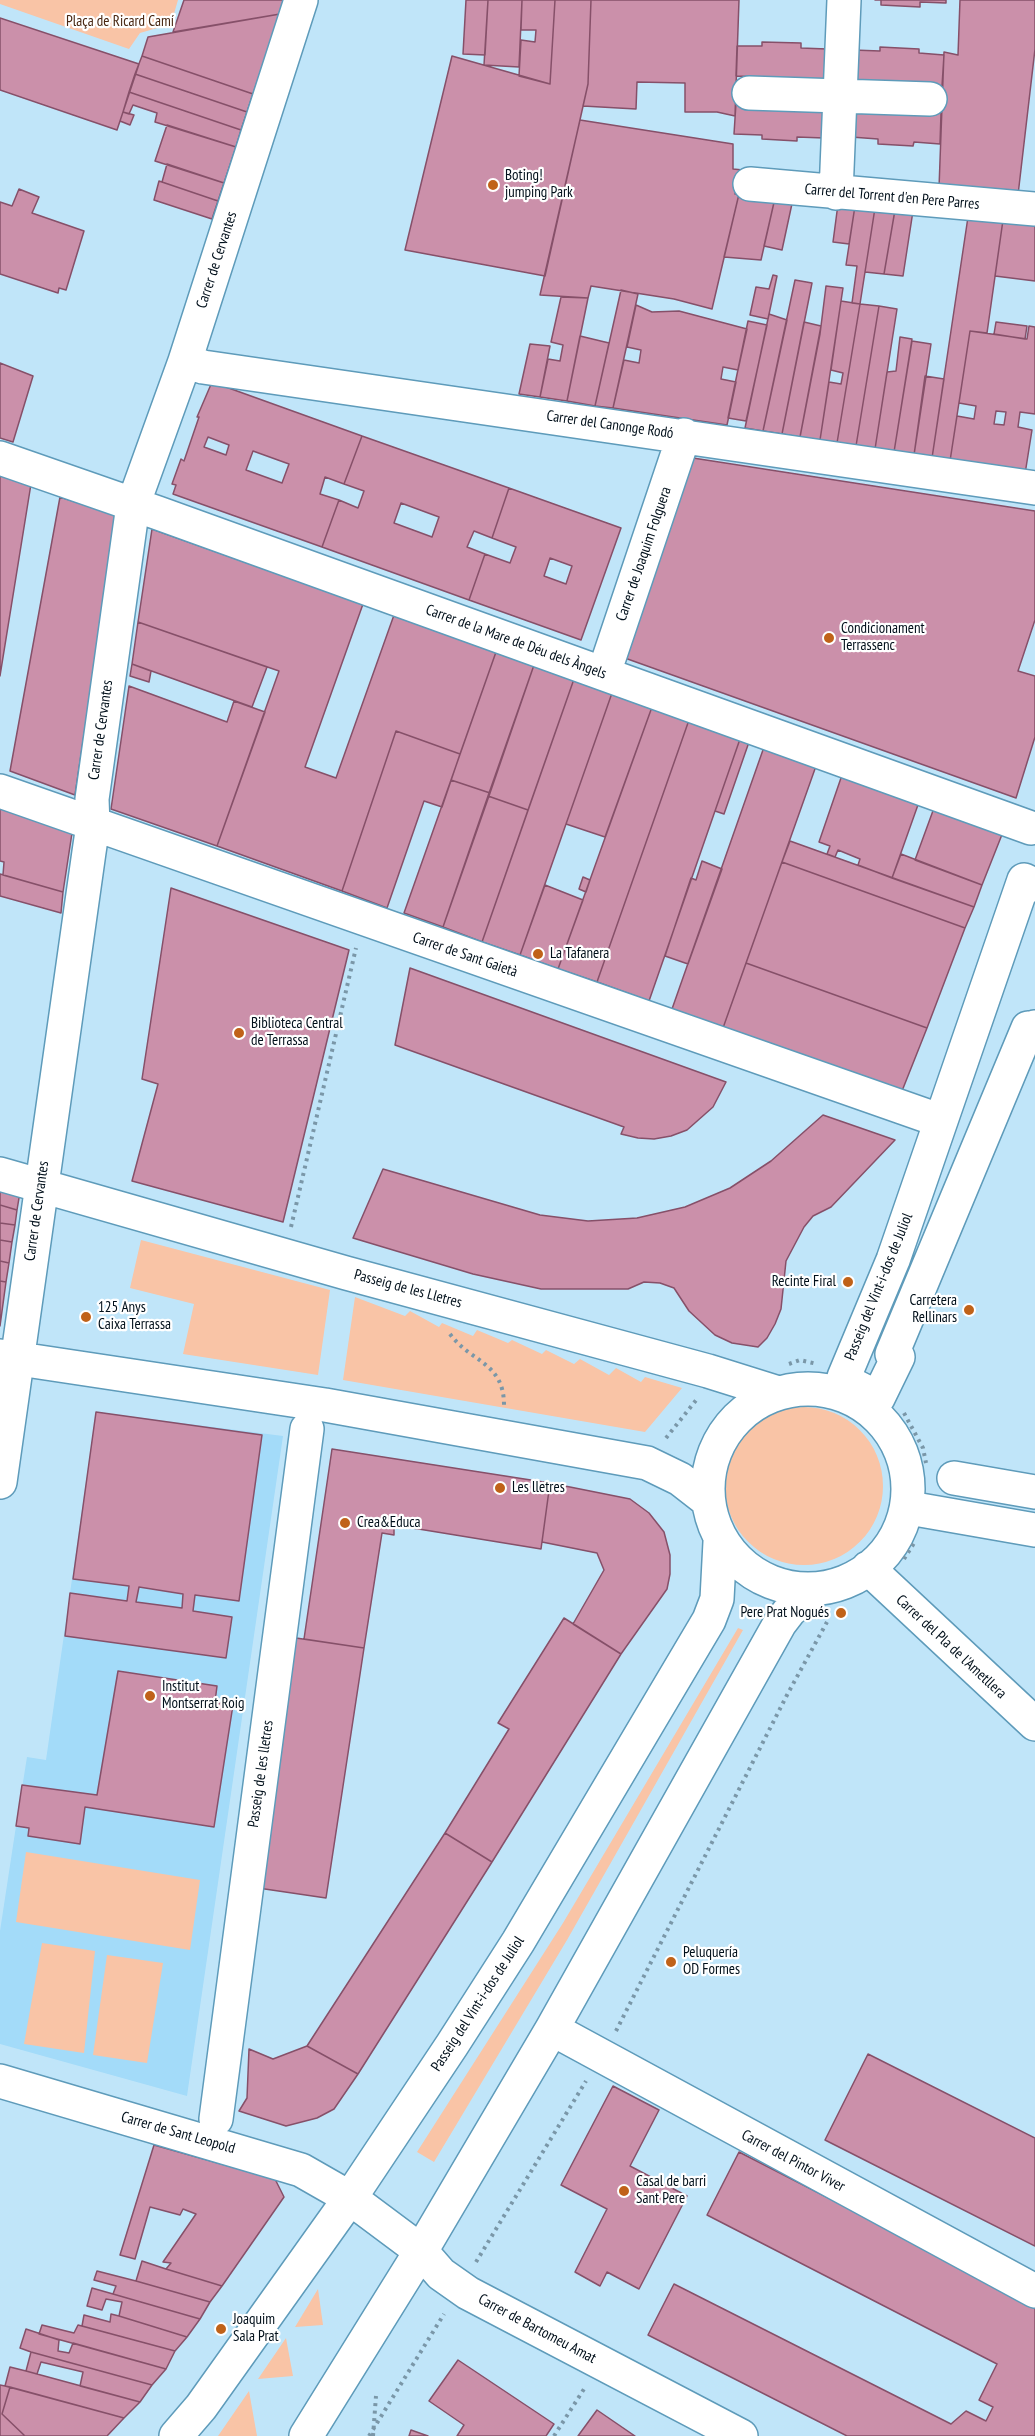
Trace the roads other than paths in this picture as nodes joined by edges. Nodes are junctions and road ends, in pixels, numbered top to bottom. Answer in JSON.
{"nodes":[{"id":1,"x":301,"y":0,"type":"edge"},
{"id":2,"x":844,"y":0,"type":"edge"},
{"id":3,"x":749,"y":93,"type":"dead end"},
{"id":4,"x":842,"y":96,"type":"junction"},
{"id":5,"x":930,"y":99,"type":"dead end"},
{"id":6,"x":750,"y":184,"type":"dead end"},
{"id":7,"x":836,"y":193,"type":"junction"},
{"id":8,"x":1035,"y":209,"type":"edge"},
{"id":9,"x":185,"y":361,"type":"junction"},
{"id":10,"x":684,"y":435,"type":"junction"},
{"id":11,"x":0,"y":458,"type":"edge"},
{"id":12,"x":1035,"y":488,"type":"edge"},
{"id":13,"x":133,"y":505,"type":"junction"},
{"id":14,"x":604,"y":673,"type":"junction"},
{"id":15,"x":0,"y":791,"type":"edge"},
{"id":16,"x":1033,"y":822,"type":"edge"},
{"id":17,"x":93,"y":825,"type":"junction"},
{"id":18,"x":1035,"y":885,"type":"edge"},
{"id":19,"x":1035,"y":1027,"type":"edge"},
{"id":20,"x":1035,"y":1065,"type":"edge"},
{"id":21,"x":930,"y":1117,"type":"junction"},
{"id":22,"x":0,"y":1174,"type":"edge"},
{"id":23,"x":41,"y":1186,"type":"junction"},
{"id":24,"x":9,"y":1357,"type":"edge"},
{"id":25,"x":811,"y":1387,"type":"junction"},
{"id":26,"x":775,"y":1392,"type":"junction"},
{"id":27,"x":880,"y":1418,"type":"junction"},
{"id":28,"x":307,"y":1429,"type":"dead end"},
{"id":29,"x":954,"y":1478,"type":"dead end"},
{"id":30,"x":0,"y":1482,"type":"edge"},
{"id":31,"x":1035,"y":1492,"type":"edge"},
{"id":32,"x":707,"y":1500,"type":"junction"},
{"id":33,"x":909,"y":1508,"type":"junction"},
{"id":34,"x":1035,"y":1530,"type":"edge"},
{"id":35,"x":720,"y":1542,"type":"junction"},
{"id":36,"x":868,"y":1568,"type":"junction"},
{"id":37,"x":815,"y":1590,"type":"junction"},
{"id":38,"x":1035,"y":1724,"type":"edge"},
{"id":39,"x":552,"y":2029,"type":"junction"},
{"id":40,"x":0,"y":2081,"type":"edge"},
{"id":41,"x":216,"y":2119,"type":"dead end"},
{"id":42,"x":350,"y":2198,"type":"junction"},
{"id":43,"x":422,"y":2252,"type":"junction"},
{"id":44,"x":1035,"y":2291,"type":"edge"},
{"id":45,"x":176,"y":2436,"type":"edge"},
{"id":46,"x":306,"y":2436,"type":"edge"},
{"id":47,"x":741,"y":2436,"type":"edge"}],
"edges":[{"from":1,"to":9,"type":"street","name":"Carrer de Cervantes"},
{"from":2,"to":4,"type":"street"},
{"from":3,"to":4,"type":"street"},
{"from":4,"to":5,"type":"street"},
{"from":4,"to":7,"type":"street"},
{"from":6,"to":7,"type":"street","name":"Carrer del Torrent d'en Pere Parres"},
{"from":7,"to":8,"type":"street","name":"Carrer del Torrent d'en Pere Parres"},
{"from":9,"to":10,"type":"street","name":"Carrer del Canonge Rodó"},
{"from":9,"to":13,"type":"street","name":"Carrer de Cervantes"},
{"from":10,"to":12,"type":"street","name":"Carrer del Canonge Rodó"},
{"from":10,"to":14,"type":"street","name":"Carrer de Joaquim Folguera"},
{"from":11,"to":13,"type":"street","name":"Carrer de la Mare de Déu dels Àngels"},
{"from":13,"to":14,"type":"street","name":"Carrer de la Mare de Déu dels Àngels"},
{"from":13,"to":17,"type":"street","name":"Carrer de Cervantes"},
{"from":14,"to":16,"type":"street","name":"Carrer de la Mare de Déu dels Àngels"},
{"from":15,"to":17,"type":"street","name":"Carrer de Sant Gaietà"},
{"from":16,"to":21,"type":"street","name":"Passeig del Vint-i-dos de Juliol"},
{"from":17,"to":21,"type":"street","name":"Carrer de Sant Gaietà"},
{"from":17,"to":23,"type":"street","name":"Carrer de Cervantes"},
{"from":18,"to":19,"type":"street","name":"Passeig del Vint-i-dos de Juliol"},
{"from":20,"to":27,"type":"street"},
{"from":21,"to":25,"type":"street","name":"Passeig del Vint-i-dos de Juliol"},
{"from":22,"to":23,"type":"street","name":"Passeig de les Lletres"},
{"from":23,"to":24,"type":"street","name":"Carrer de Cervantes"},
{"from":23,"to":26,"type":"street","name":"Passeig de les Lletres"},
{"from":24,"to":30,"type":"street","name":"Carrer de Cervantes"},
{"from":24,"to":32,"type":"street"},
{"from":25,"to":26,"type":"street"},
{"from":25,"to":27,"type":"street"},
{"from":26,"to":32,"type":"street"},
{"from":27,"to":33,"type":"street"},
{"from":28,"to":41,"type":"street","name":"Passeig de les lletres"},
{"from":29,"to":31,"type":"street"},
{"from":32,"to":35,"type":"street"},
{"from":33,"to":34,"type":"street"},
{"from":33,"to":36,"type":"street"},
{"from":35,"to":37,"type":"street"},
{"from":35,"to":42,"type":"street","name":"Passeig del Vint-i-dos de Juliol"},
{"from":36,"to":37,"type":"street"},
{"from":36,"to":38,"type":"street","name":"Carrer del Pla de l'Ametllera"},
{"from":37,"to":39,"type":"street"},
{"from":39,"to":43,"type":"street"},
{"from":39,"to":44,"type":"street","name":"Carrer del Pintor Viver"},
{"from":40,"to":42,"type":"street","name":"Carrer de Sant Leopold"},
{"from":42,"to":43,"type":"street","name":"Carrer de Bartomeu Amat"},
{"from":42,"to":45,"type":"street","name":"Passeig del Vint-i-dos de Juliol"},
{"from":43,"to":46,"type":"street"},
{"from":43,"to":47,"type":"street","name":"Carrer de Bartomeu Amat"}]}
